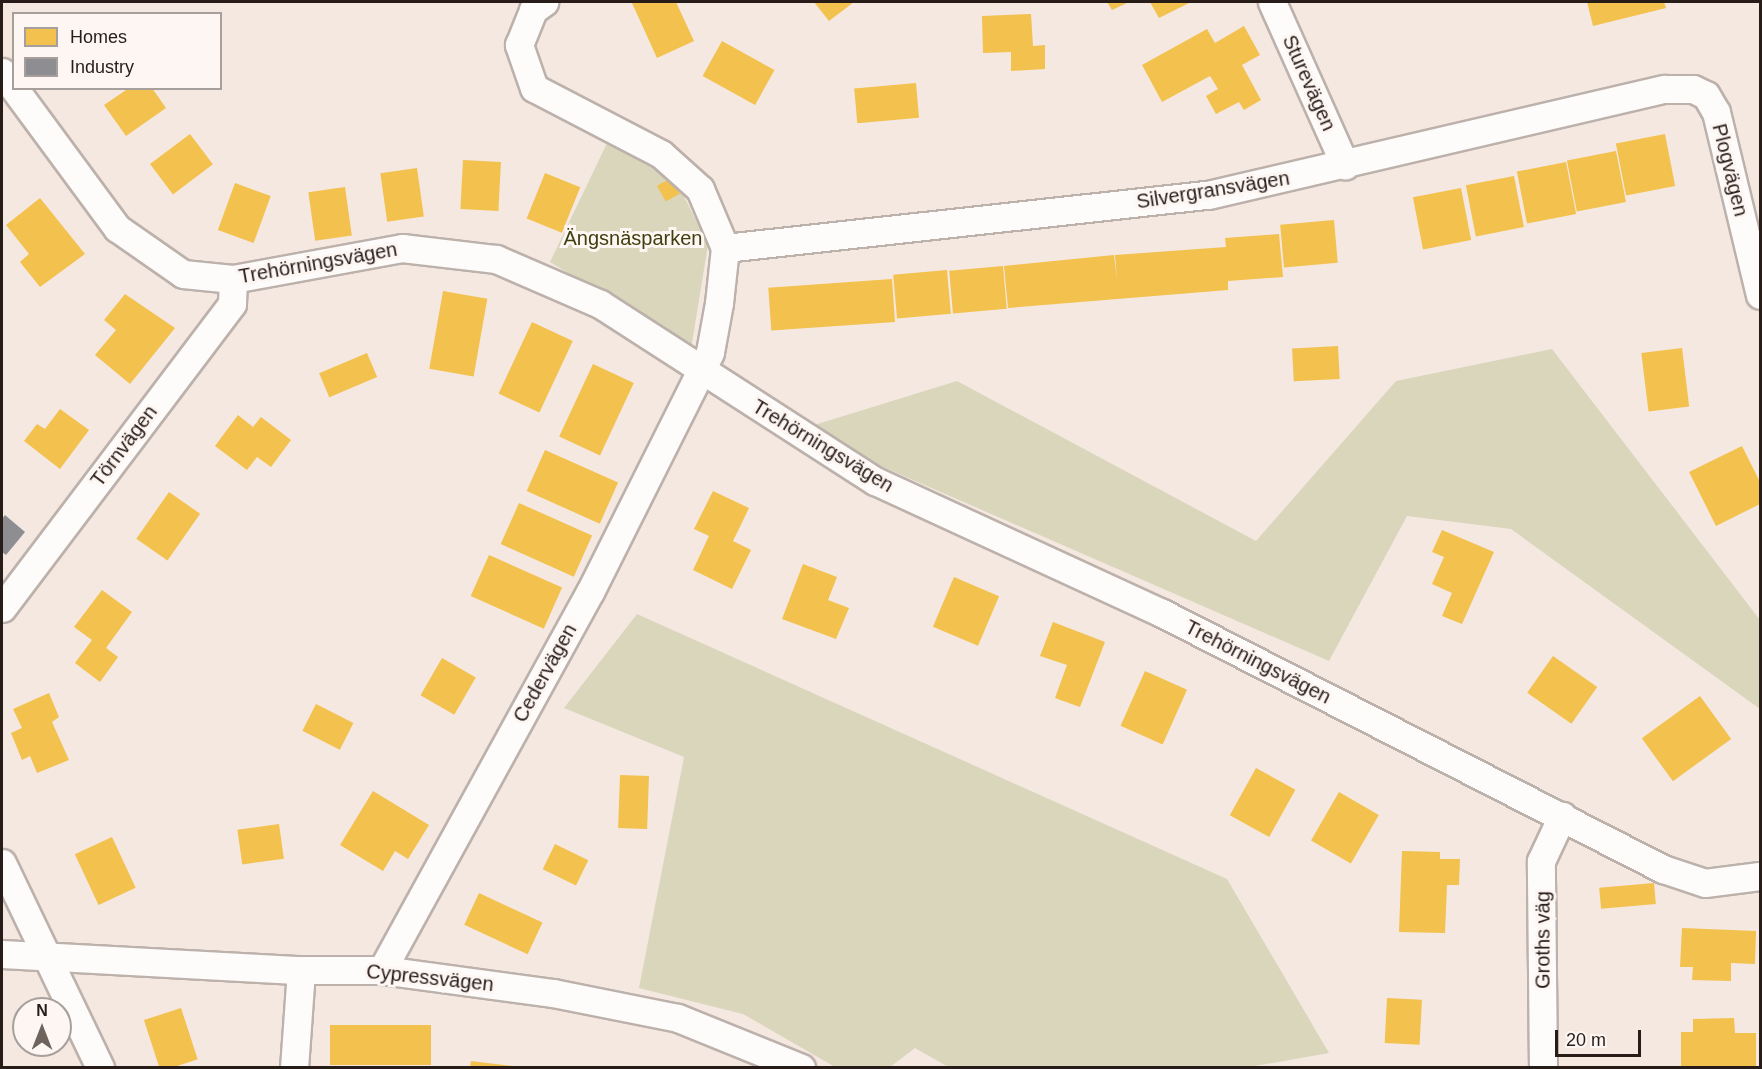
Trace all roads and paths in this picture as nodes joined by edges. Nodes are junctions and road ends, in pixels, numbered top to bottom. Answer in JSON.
{"nodes":[{"id":1,"x":544,"y":2,"type":"edge"},
{"id":2,"x":1272,"y":2,"type":"edge"},
{"id":3,"x":2,"y":72,"type":"edge"},
{"id":4,"x":12,"y":86,"type":"edge"},
{"id":5,"x":1693,"y":89,"type":"joint"},
{"id":6,"x":15,"y":90,"type":"edge"},
{"id":7,"x":1345,"y":165,"type":"junction"},
{"id":8,"x":725,"y":248,"type":"junction"},
{"id":9,"x":233,"y":279,"type":"junction"},
{"id":10,"x":1761,"y":295,"type":"edge"},
{"id":11,"x":699,"y":370,"type":"junction"},
{"id":12,"x":2,"y":608,"type":"edge"},
{"id":13,"x":1562,"y":816,"type":"junction"},
{"id":14,"x":2,"y":863,"type":"edge"},
{"id":15,"x":1761,"y":876,"type":"edge"},
{"id":16,"x":2,"y":954,"type":"edge"},
{"id":17,"x":47,"y":958,"type":"junction"},
{"id":18,"x":301,"y":970,"type":"junction"},
{"id":19,"x":382,"y":970,"type":"junction"},
{"id":20,"x":100,"y":1068,"type":"edge"},
{"id":21,"x":294,"y":1068,"type":"edge"},
{"id":22,"x":801,"y":1068,"type":"edge"},
{"id":23,"x":1543,"y":1068,"type":"edge"}],
"edges":[{"from":1,"to":8,"type":"street"},
{"from":2,"to":7,"type":"street","name":"Sturevägen"},
{"from":3,"to":4,"type":"street","name":"Trehörningsvägen"},
{"from":5,"to":7,"type":"street","name":"Silvergransvägen"},
{"from":5,"to":10,"type":"street","name":"Plogvägen"},
{"from":6,"to":9,"type":"street","name":"Trehörningsvägen"},
{"from":7,"to":8,"type":"street","name":"Silvergransvägen"},
{"from":8,"to":11,"type":"street"},
{"from":9,"to":11,"type":"street","name":"Trehörningsvägen"},
{"from":9,"to":12,"type":"street","name":"Törnvägen"},
{"from":11,"to":13,"type":"street","name":"Trehörningsvägen"},
{"from":11,"to":19,"type":"street","name":"Cedervägen"},
{"from":13,"to":15,"type":"street","name":"Trehörningsvägen"},
{"from":13,"to":23,"type":"street","name":"Groths väg"},
{"from":14,"to":17,"type":"street"},
{"from":16,"to":17,"type":"street","name":"Cypressvägen"},
{"from":17,"to":18,"type":"street","name":"Cypressvägen"},
{"from":17,"to":20,"type":"street"},
{"from":18,"to":19,"type":"street","name":"Cypressvägen"},
{"from":18,"to":21,"type":"street"},
{"from":19,"to":22,"type":"street","name":"Cypressvägen"}]}
